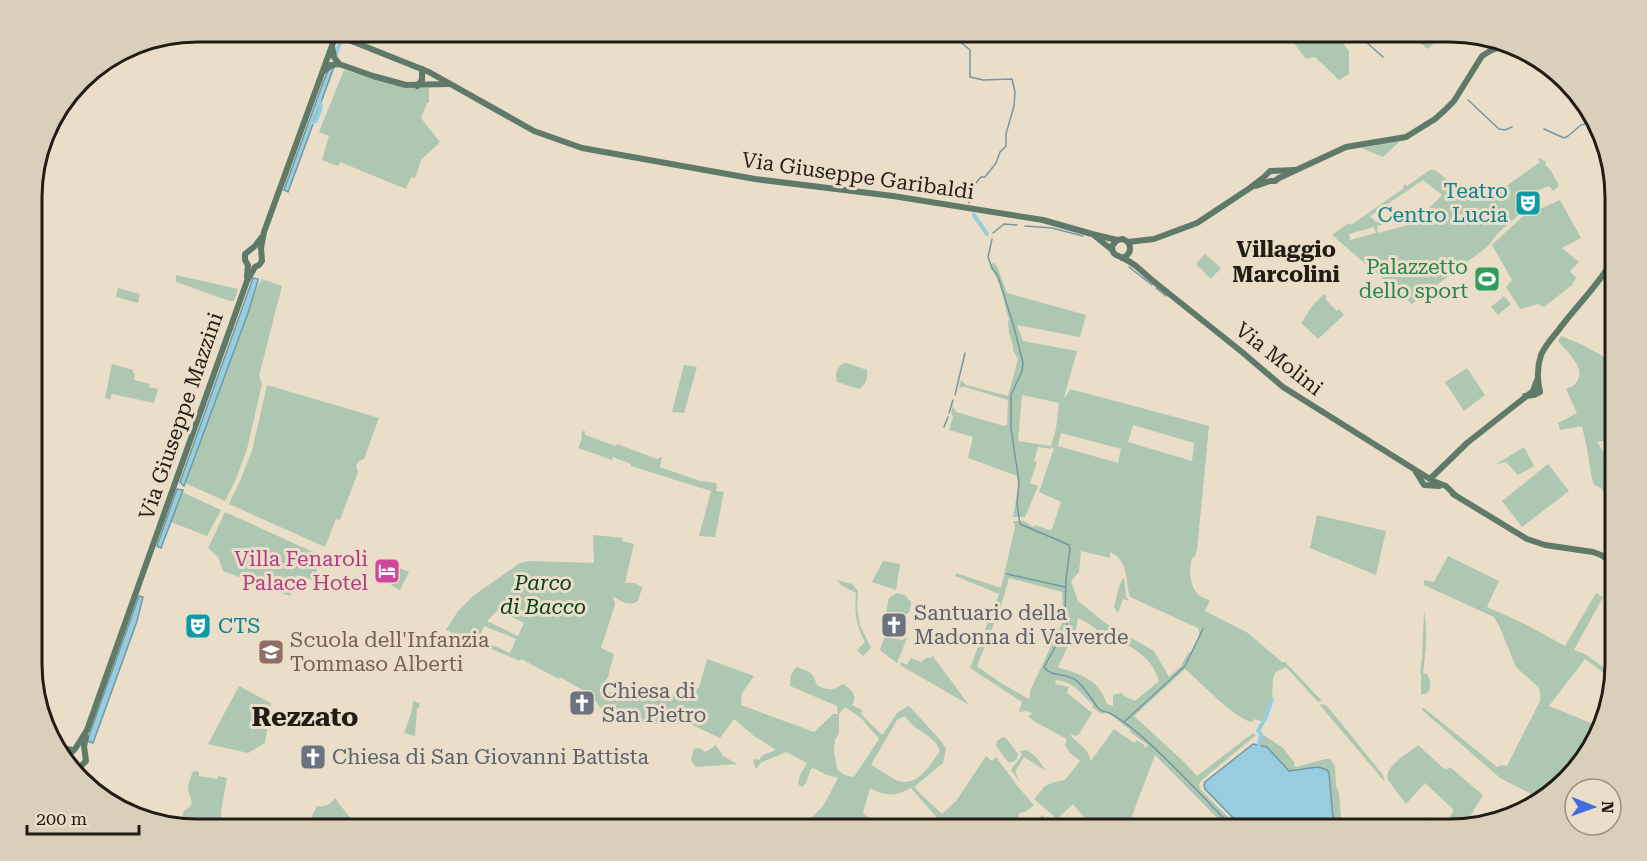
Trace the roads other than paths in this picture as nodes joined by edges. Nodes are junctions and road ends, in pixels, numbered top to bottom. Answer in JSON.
{"nodes":[{"id":1,"x":332,"y":42,"type":"edge"},
{"id":2,"x":333,"y":42,"type":"edge"},
{"id":3,"x":354,"y":42,"type":"edge"},
{"id":4,"x":1495,"y":49,"type":"edge"},
{"id":5,"x":339,"y":64,"type":"junction"},
{"id":6,"x":422,"y":69,"type":"junction"},
{"id":7,"x":321,"y":74,"type":"junction"},
{"id":8,"x":452,"y":85,"type":"junction"},
{"id":9,"x":417,"y":86,"type":"junction"},
{"id":10,"x":264,"y":232,"type":"junction"},
{"id":11,"x":1092,"y":234,"type":"junction"},
{"id":12,"x":1117,"y":240,"type":"junction"},
{"id":13,"x":1137,"y":241,"type":"junction"},
{"id":14,"x":1128,"y":242,"type":"junction"},
{"id":15,"x":252,"y":249,"type":"junction"},
{"id":16,"x":1112,"y":249,"type":"junction"},
{"id":17,"x":1130,"y":250,"type":"junction"},
{"id":18,"x":261,"y":253,"type":"junction"},
{"id":19,"x":1122,"y":258,"type":"junction"},
{"id":20,"x":251,"y":266,"type":"junction"},
{"id":21,"x":1136,"y":266,"type":"junction"},
{"id":22,"x":1605,"y":272,"type":"edge"},
{"id":23,"x":1430,"y":480,"type":"junction"},
{"id":24,"x":1605,"y":558,"type":"edge"},
{"id":25,"x":87,"y":730,"type":"junction"},
{"id":26,"x":69,"y":750,"type":"edge"},
{"id":27,"x":74,"y":750,"type":"junction"},
{"id":28,"x":71,"y":753,"type":"edge"},
{"id":29,"x":85,"y":754,"type":"junction"},
{"id":30,"x":82,"y":766,"type":"edge"}],
"edges":[{"from":1,"to":7,"type":"street","name":"Via Giuseppe Mazzini"},
{"from":2,"to":5,"type":"street"},
{"from":3,"to":6,"type":"street","name":"Via Giuseppe Garibaldi","bridge":true},
{"from":4,"to":13,"type":"street"},
{"from":5,"to":7,"type":"street"},
{"from":5,"to":9,"type":"street"},
{"from":6,"to":8,"type":"street","name":"Via Giuseppe Garibaldi"},
{"from":6,"to":9,"type":"street"},
{"from":7,"to":10,"type":"street","name":"Via Giuseppe Mazzini"},
{"from":8,"to":9,"type":"street"},
{"from":8,"to":11,"type":"street","name":"Via Giuseppe Garibaldi"},
{"from":10,"to":15,"type":"street","name":"Via Giuseppe Mazzini"},
{"from":10,"to":18,"type":"street","name":"Via Giuseppe Mazzini"},
{"from":11,"to":12,"type":"street","name":"Via Giuseppe Garibaldi"},
{"from":11,"to":16,"type":"street","name":"Via Giuseppe Garibaldi"},
{"from":12,"to":14,"type":"street","name":"Via Giuseppe Garibaldi"},
{"from":12,"to":16,"type":"street"},
{"from":13,"to":14,"type":"street"},
{"from":13,"to":17,"type":"street"},
{"from":14,"to":17,"type":"street"},
{"from":15,"to":18,"type":"street"},
{"from":15,"to":20,"type":"street","name":"Via Giuseppe Mazzini"},
{"from":16,"to":19,"type":"street","name":"Via Giuseppe Garibaldi"},
{"from":17,"to":19,"type":"street"},
{"from":17,"to":21,"type":"street","name":"Via Molini"},
{"from":18,"to":20,"type":"street","name":"Via Giuseppe Mazzini"},
{"from":19,"to":21,"type":"street","name":"Via Molini"},
{"from":20,"to":25,"type":"street","name":"Via Giuseppe Mazzini"},
{"from":21,"to":23,"type":"street","name":"Via Molini"},
{"from":22,"to":23,"type":"street"},
{"from":23,"to":24,"type":"street","name":"Via Molini"},
{"from":25,"to":27,"type":"street"},
{"from":25,"to":29,"type":"street"},
{"from":26,"to":27,"type":"street"},
{"from":27,"to":28,"type":"street"},
{"from":27,"to":29,"type":"street"},
{"from":29,"to":30,"type":"street"}]}
